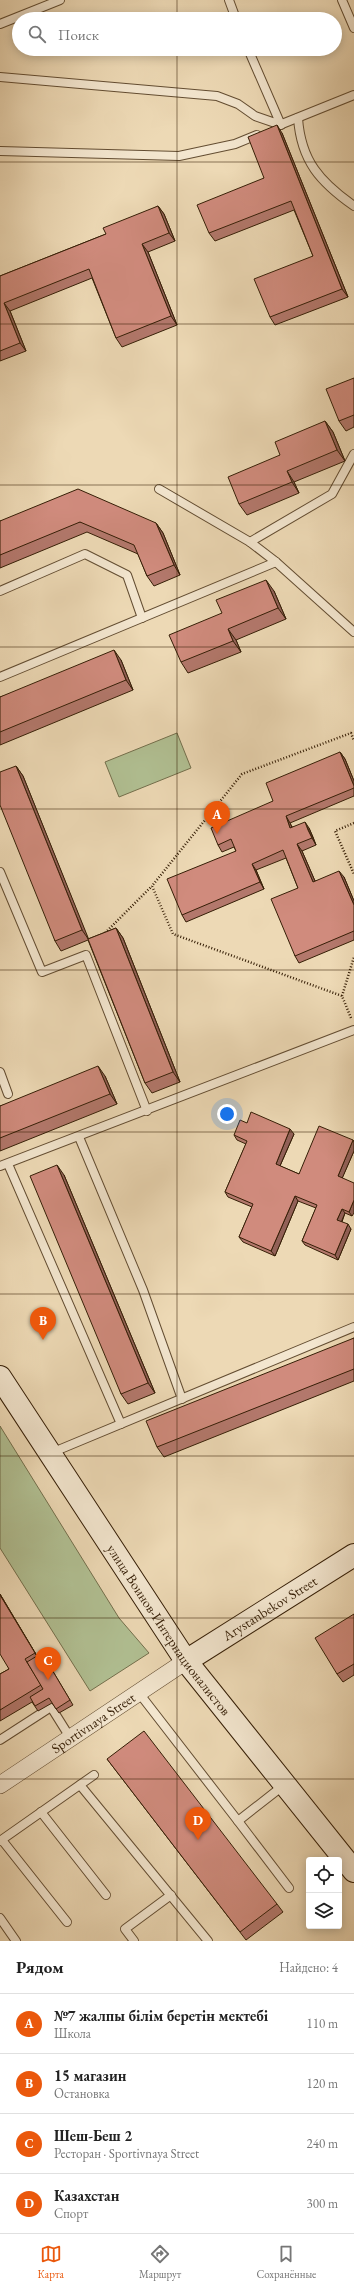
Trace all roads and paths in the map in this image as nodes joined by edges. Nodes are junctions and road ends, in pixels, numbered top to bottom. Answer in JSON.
{"nodes":[{"id":1,"x":60,"y":0,"type":"edge"},
{"id":2,"x":229,"y":0,"type":"edge"},
{"id":3,"x":342,"y":0,"type":"edge"},
{"id":4,"x":30,"y":12,"type":"edge"},
{"id":5,"x":233,"y":12,"type":"edge"},
{"id":6,"x":12,"y":19,"type":"edge"},
{"id":7,"x":0,"y":24,"type":"edge"},
{"id":8,"x":354,"y":28,"type":"edge"},
{"id":9,"x":251,"y":56,"type":"edge"},
{"id":10,"x":0,"y":77,"type":"edge"},
{"id":11,"x":354,"y":95,"type":"edge"},
{"id":12,"x":298,"y":118,"type":"junction"},
{"id":13,"x":281,"y":125,"type":"junction"},
{"id":14,"x":0,"y":151,"type":"edge"},
{"id":15,"x":354,"y":206,"type":"edge"},
{"id":16,"x":354,"y":454,"type":"edge"},
{"id":17,"x":159,"y":489,"type":"dead end"},
{"id":18,"x":250,"y":542,"type":"junction"},
{"id":19,"x":276,"y":562,"type":"junction"},
{"id":20,"x":0,"y":591,"type":"edge"},
{"id":21,"x":142,"y":618,"type":"junction"},
{"id":22,"x":354,"y":632,"type":"edge"},
{"id":23,"x":0,"y":677,"type":"edge"},
{"id":24,"x":354,"y":741,"type":"edge"},
{"id":25,"x":354,"y":823,"type":"edge"},
{"id":26,"x":0,"y":872,"type":"edge"},
{"id":27,"x":354,"y":874,"type":"edge"},
{"id":28,"x":152,"y":886,"type":"junction"},
{"id":29,"x":86,"y":955,"type":"junction"},
{"id":30,"x":354,"y":958,"type":"edge"},
{"id":31,"x":342,"y":996,"type":"junction"},
{"id":32,"x":354,"y":1024,"type":"edge"},
{"id":33,"x":354,"y":1030,"type":"edge"},
{"id":34,"x":0,"y":1072,"type":"edge"},
{"id":35,"x":8,"y":1094,"type":"dead end"},
{"id":36,"x":147,"y":1111,"type":"junction"},
{"id":37,"x":79,"y":1137,"type":"junction"},
{"id":38,"x":4,"y":1165,"type":"edge"},
{"id":39,"x":354,"y":1327,"type":"edge"},
{"id":40,"x":0,"y":1377,"type":"edge"},
{"id":41,"x":182,"y":1399,"type":"junction"},
{"id":42,"x":122,"y":1424,"type":"junction"},
{"id":43,"x":49,"y":1454,"type":"junction"},
{"id":44,"x":354,"y":1555,"type":"edge"},
{"id":45,"x":186,"y":1661,"type":"junction"},
{"id":46,"x":139,"y":1693,"type":"junction"},
{"id":47,"x":71,"y":1739,"type":"junction"},
{"id":48,"x":0,"y":1740,"type":"edge"},
{"id":49,"x":94,"y":1775,"type":"dead end"},
{"id":50,"x":284,"y":1784,"type":"junction"},
{"id":51,"x":0,"y":1785,"type":"edge"},
{"id":52,"x":80,"y":1785,"type":"junction"},
{"id":53,"x":41,"y":1812,"type":"junction"},
{"id":54,"x":238,"y":1821,"type":"junction"},
{"id":55,"x":1,"y":1841,"type":"edge"},
{"id":56,"x":354,"y":1872,"type":"edge"},
{"id":57,"x":289,"y":1888,"type":"dead end"},
{"id":58,"x":106,"y":1895,"type":"dead end"},
{"id":59,"x":171,"y":1895,"type":"junction"},
{"id":60,"x":0,"y":1918,"type":"edge"},
{"id":61,"x":67,"y":1922,"type":"dead end"},
{"id":62,"x":16,"y":1941,"type":"edge"},
{"id":63,"x":134,"y":1941,"type":"edge"},
{"id":64,"x":208,"y":1941,"type":"edge"}],
"edges":[{"from":1,"to":4,"type":"lane"},
{"from":2,"to":5,"type":"lane"},
{"from":3,"to":8,"type":"lane"},
{"from":6,"to":7,"type":"lane"},
{"from":9,"to":13,"type":"lane"},
{"from":10,"to":13,"type":"lane"},
{"from":11,"to":12,"type":"lane"},
{"from":12,"to":13,"type":"lane"},
{"from":12,"to":15,"type":"lane"},
{"from":13,"to":14,"type":"lane"},
{"from":16,"to":18,"type":"lane"},
{"from":17,"to":18,"type":"lane"},
{"from":18,"to":19,"type":"lane"},
{"from":19,"to":21,"type":"lane"},
{"from":19,"to":22,"type":"lane"},
{"from":20,"to":21,"type":"lane"},
{"from":21,"to":23,"type":"lane"},
{"from":24,"to":28,"type":"path"},
{"from":25,"to":27,"type":"path"},
{"from":26,"to":29,"type":"lane"},
{"from":28,"to":29,"type":"path"},
{"from":28,"to":31,"type":"path"},
{"from":29,"to":36,"type":"lane"},
{"from":30,"to":31,"type":"path"},
{"from":31,"to":32,"type":"path"},
{"from":33,"to":36,"type":"lane"},
{"from":34,"to":35,"type":"lane"},
{"from":36,"to":37,"type":"lane"},
{"from":37,"to":38,"type":"lane"},
{"from":37,"to":41,"type":"lane"},
{"from":38,"to":42,"type":"lane"},
{"from":39,"to":41,"type":"lane"},
{"from":40,"to":43,"type":"street","name":"улица Воинов-Интернационалистов"},
{"from":41,"to":42,"type":"lane"},
{"from":42,"to":43,"type":"lane"},
{"from":43,"to":45,"type":"street","name":"улица Воинов-Интернационалистов"},
{"from":44,"to":45,"type":"street","name":"Arystanbekov Street"},
{"from":45,"to":46,"type":"street","name":"Sportivnaya Street"},
{"from":45,"to":50,"type":"street","name":"улица Воинов-Интернационалистов"},
{"from":46,"to":47,"type":"street","name":"Sportivnaya Street"},
{"from":46,"to":54,"type":"lane"},
{"from":47,"to":48,"type":"lane"},
{"from":47,"to":51,"type":"street","name":"Sportivnaya Street"},
{"from":49,"to":52,"type":"lane"},
{"from":50,"to":54,"type":"lane"},
{"from":50,"to":56,"type":"street","name":"улица Воинов-Интернационалистов"},
{"from":52,"to":53,"type":"lane"},
{"from":52,"to":59,"type":"lane"},
{"from":53,"to":55,"type":"lane"},
{"from":53,"to":58,"type":"lane"},
{"from":54,"to":57,"type":"lane"},
{"from":55,"to":61,"type":"lane"},
{"from":59,"to":63,"type":"lane"},
{"from":59,"to":64,"type":"lane"},
{"from":60,"to":62,"type":"lane"}]}
